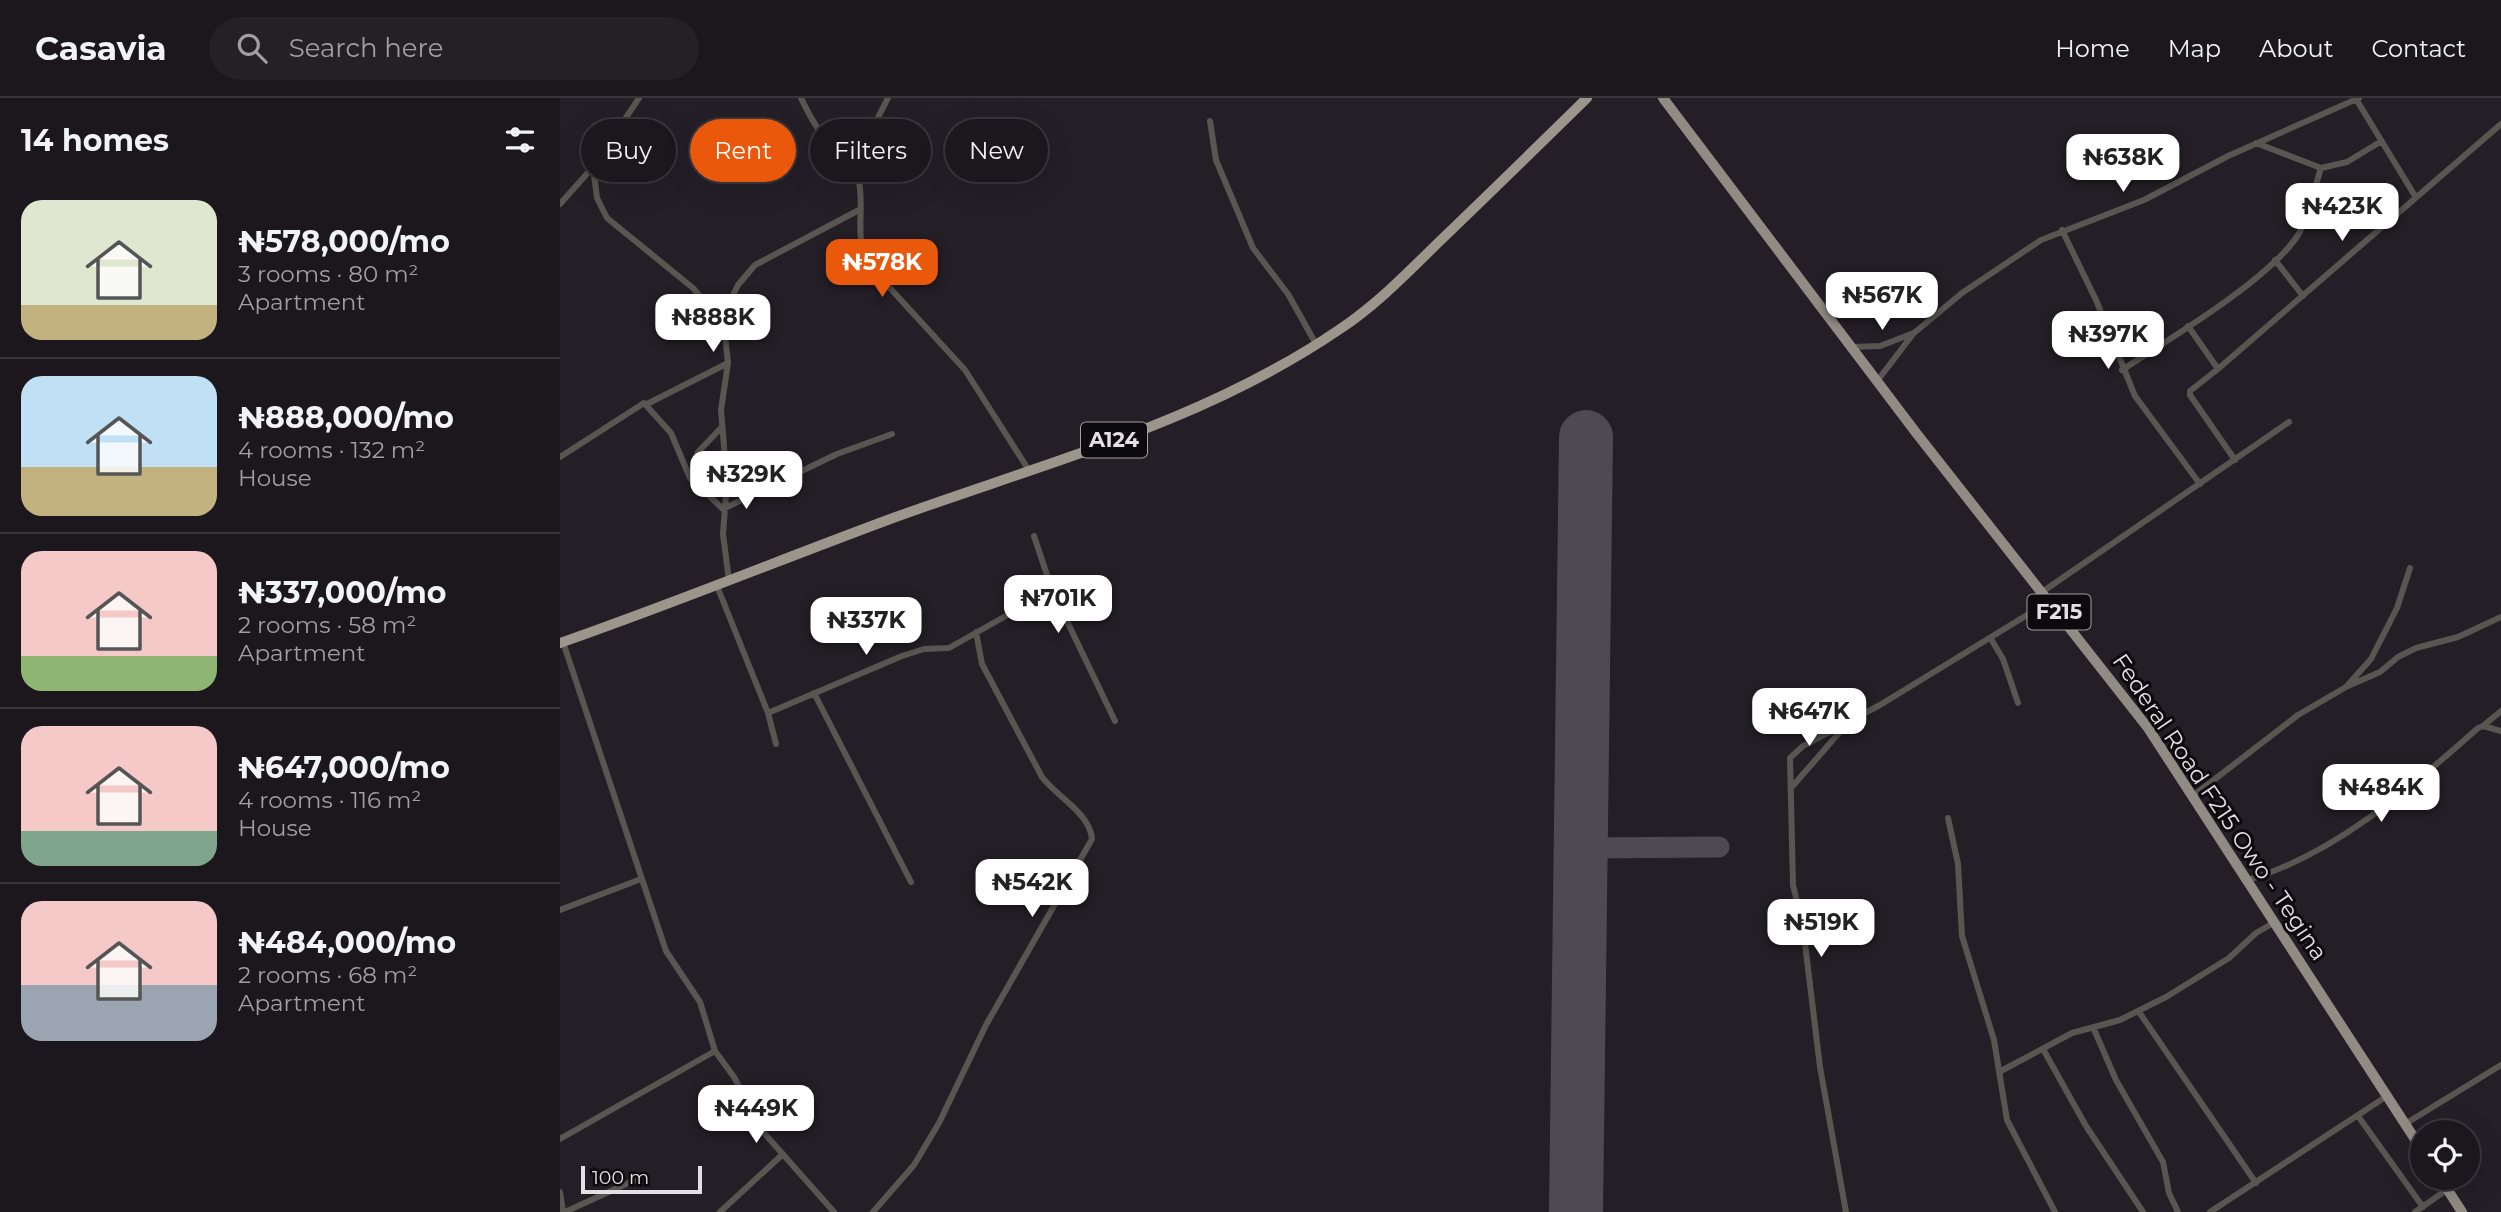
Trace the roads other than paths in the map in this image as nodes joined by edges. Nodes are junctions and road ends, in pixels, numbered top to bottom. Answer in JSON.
{"nodes":[{"id":1,"x":639,"y":98,"type":"edge"},
{"id":2,"x":801,"y":98,"type":"edge"},
{"id":3,"x":888,"y":98,"type":"edge"},
{"id":4,"x":1587,"y":98,"type":"edge"},
{"id":5,"x":1663,"y":98,"type":"edge"},
{"id":6,"x":2357,"y":99,"type":"edge"},
{"id":7,"x":625,"y":119,"type":"edge"},
{"id":8,"x":814,"y":119,"type":"edge"},
{"id":9,"x":877,"y":119,"type":"edge"},
{"id":10,"x":1210,"y":121,"type":"dead end"},
{"id":11,"x":2501,"y":124,"type":"edge"},
{"id":12,"x":2380,"y":142,"type":"junction"},
{"id":13,"x":2256,"y":143,"type":"junction"},
{"id":14,"x":2321,"y":168,"type":"junction"},
{"id":15,"x":581,"y":180,"type":"edge"},
{"id":16,"x":595,"y":182,"type":"edge"},
{"id":17,"x":858,"y":182,"type":"edge"},
{"id":18,"x":2415,"y":196,"type":"junction"},
{"id":19,"x":560,"y":204,"type":"edge"},
{"id":20,"x":859,"y":210,"type":"junction"},
{"id":21,"x":2062,"y":230,"type":"junction"},
{"id":22,"x":2275,"y":260,"type":"junction"},
{"id":23,"x":2303,"y":296,"type":"junction"},
{"id":24,"x":2188,"y":326,"type":"junction"},
{"id":25,"x":725,"y":327,"type":"junction"},
{"id":26,"x":1914,"y":332,"type":"junction"},
{"id":27,"x":1317,"y":345,"type":"junction"},
{"id":28,"x":1852,"y":347,"type":"junction"},
{"id":29,"x":728,"y":363,"type":"junction"},
{"id":30,"x":2218,"y":369,"type":"junction"},
{"id":31,"x":2122,"y":370,"type":"junction"},
{"id":32,"x":1878,"y":380,"type":"junction"},
{"id":33,"x":647,"y":404,"type":"junction"},
{"id":34,"x":2289,"y":422,"type":"dead end"},
{"id":35,"x":721,"y":428,"type":"junction"},
{"id":36,"x":892,"y":434,"type":"dead end"},
{"id":37,"x":560,"y":457,"type":"edge"},
{"id":38,"x":2235,"y":460,"type":"junction"},
{"id":39,"x":1030,"y":472,"type":"junction"},
{"id":40,"x":690,"y":478,"type":"junction"},
{"id":41,"x":2200,"y":484,"type":"junction"},
{"id":42,"x":723,"y":509,"type":"junction"},
{"id":43,"x":1034,"y":536,"type":"dead end"},
{"id":44,"x":2410,"y":568,"type":"dead end"},
{"id":45,"x":729,"y":581,"type":"junction"},
{"id":46,"x":717,"y":586,"type":"junction"},
{"id":47,"x":1052,"y":590,"type":"junction"},
{"id":48,"x":2042,"y":592,"type":"junction"},
{"id":49,"x":2050,"y":601,"type":"junction"},
{"id":50,"x":2501,"y":617,"type":"edge"},
{"id":51,"x":976,"y":632,"type":"junction"},
{"id":52,"x":1991,"y":639,"type":"junction"},
{"id":53,"x":561,"y":642,"type":"edge"},
{"id":54,"x":2346,"y":687,"type":"junction"},
{"id":55,"x":814,"y":693,"type":"junction"},
{"id":56,"x":2018,"y":703,"type":"dead end"},
{"id":57,"x":2501,"y":711,"type":"edge"},
{"id":58,"x":768,"y":712,"type":"junction"},
{"id":59,"x":1115,"y":721,"type":"dead end"},
{"id":60,"x":1846,"y":724,"type":"junction"},
{"id":61,"x":2483,"y":726,"type":"junction"},
{"id":62,"x":2501,"y":731,"type":"edge"},
{"id":63,"x":776,"y":744,"type":"dead end"},
{"id":64,"x":1791,"y":788,"type":"junction"},
{"id":65,"x":2193,"y":796,"type":"junction"},
{"id":66,"x":1948,"y":818,"type":"dead end"},
{"id":67,"x":641,"y":879,"type":"junction"},
{"id":68,"x":2248,"y":880,"type":"junction"},
{"id":69,"x":911,"y":882,"type":"dead end"},
{"id":70,"x":560,"y":910,"type":"edge"},
{"id":71,"x":2275,"y":922,"type":"junction"},
{"id":72,"x":2138,"y":1012,"type":"junction"},
{"id":73,"x":2093,"y":1027,"type":"junction"},
{"id":74,"x":2043,"y":1049,"type":"junction"},
{"id":75,"x":715,"y":1051,"type":"junction"},
{"id":76,"x":2501,"y":1065,"type":"edge"},
{"id":77,"x":1999,"y":1072,"type":"junction"},
{"id":78,"x":2387,"y":1096,"type":"junction"},
{"id":79,"x":2358,"y":1116,"type":"junction"},
{"id":80,"x":2405,"y":1124,"type":"junction"},
{"id":81,"x":2410,"y":1132,"type":"edge"},
{"id":82,"x":560,"y":1139,"type":"edge"},
{"id":83,"x":783,"y":1154,"type":"junction"},
{"id":84,"x":638,"y":1179,"type":"dead end"},
{"id":85,"x":2256,"y":1183,"type":"junction"},
{"id":86,"x":2447,"y":1190,"type":"edge"},
{"id":87,"x":2449,"y":1190,"type":"edge"},
{"id":88,"x":560,"y":1192,"type":"edge"},
{"id":89,"x":2423,"y":1207,"type":"junction"},
{"id":90,"x":564,"y":1212,"type":"edge"},
{"id":91,"x":720,"y":1212,"type":"edge"},
{"id":92,"x":834,"y":1212,"type":"edge"},
{"id":93,"x":873,"y":1212,"type":"edge"},
{"id":94,"x":1846,"y":1212,"type":"edge"},
{"id":95,"x":2055,"y":1212,"type":"edge"},
{"id":96,"x":2143,"y":1212,"type":"edge"},
{"id":97,"x":2178,"y":1212,"type":"edge"},
{"id":98,"x":2210,"y":1212,"type":"edge"},
{"id":99,"x":2415,"y":1212,"type":"edge"},
{"id":100,"x":2462,"y":1212,"type":"edge"}],
"edges":[{"from":1,"to":7,"type":"street"},
{"from":2,"to":8,"type":"street"},
{"from":3,"to":9,"type":"street"},
{"from":4,"to":27,"type":"highway","number":"A124"},
{"from":5,"to":28,"type":"main road","name":"Federal Road F215 Owo - Tegina","number":"F215"},
{"from":6,"to":12,"type":"street"},
{"from":6,"to":13,"type":"street"},
{"from":10,"to":27,"type":"street"},
{"from":11,"to":18,"type":"street"},
{"from":12,"to":14,"type":"street"},
{"from":12,"to":18,"type":"street"},
{"from":13,"to":14,"type":"street"},
{"from":13,"to":21,"type":"street"},
{"from":14,"to":22,"type":"street"},
{"from":15,"to":19,"type":"street"},
{"from":16,"to":25,"type":"street"},
{"from":17,"to":20,"type":"street"},
{"from":18,"to":23,"type":"street"},
{"from":20,"to":25,"type":"street"},
{"from":20,"to":39,"type":"street"},
{"from":21,"to":26,"type":"street"},
{"from":21,"to":31,"type":"street"},
{"from":22,"to":23,"type":"street"},
{"from":22,"to":24,"type":"street"},
{"from":23,"to":30,"type":"street"},
{"from":24,"to":30,"type":"street"},
{"from":24,"to":31,"type":"street"},
{"from":25,"to":29,"type":"street"},
{"from":26,"to":28,"type":"street"},
{"from":26,"to":32,"type":"street"},
{"from":27,"to":39,"type":"highway","number":"A124"},
{"from":28,"to":32,"type":"main road","name":"Federal Road F215 Owo - Tegina","number":"F215"},
{"from":29,"to":33,"type":"street"},
{"from":29,"to":35,"type":"street"},
{"from":30,"to":38,"type":"street"},
{"from":31,"to":41,"type":"street"},
{"from":32,"to":48,"type":"main road","name":"Federal Road F215 Owo - Tegina","number":"F215"},
{"from":33,"to":37,"type":"street"},
{"from":33,"to":40,"type":"street"},
{"from":34,"to":38,"type":"street"},
{"from":35,"to":40,"type":"street"},
{"from":35,"to":42,"type":"street"},
{"from":36,"to":42,"type":"street"},
{"from":38,"to":41,"type":"street"},
{"from":39,"to":45,"type":"highway","number":"A124"},
{"from":40,"to":42,"type":"street"},
{"from":41,"to":48,"type":"street"},
{"from":42,"to":45,"type":"street"},
{"from":43,"to":47,"type":"street"},
{"from":44,"to":54,"type":"street"},
{"from":45,"to":46,"type":"highway","number":"A124"},
{"from":46,"to":53,"type":"highway","number":"A124"},
{"from":46,"to":58,"type":"street"},
{"from":47,"to":51,"type":"street"},
{"from":47,"to":59,"type":"street"},
{"from":48,"to":49,"type":"main road","name":"Federal Road F215 Owo - Tegina","number":"F215"},
{"from":49,"to":52,"type":"street"},
{"from":49,"to":65,"type":"main road","name":"Federal Road F215 Owo - Tegina","number":"F215"},
{"from":50,"to":54,"type":"street"},
{"from":51,"to":55,"type":"street"},
{"from":51,"to":93,"type":"street"},
{"from":52,"to":56,"type":"street"},
{"from":52,"to":60,"type":"street"},
{"from":53,"to":67,"type":"street"},
{"from":54,"to":65,"type":"street"},
{"from":55,"to":58,"type":"street"},
{"from":55,"to":69,"type":"street"},
{"from":57,"to":61,"type":"street"},
{"from":58,"to":63,"type":"street"},
{"from":60,"to":64,"type":"street"},
{"from":60,"to":64,"type":"street"},
{"from":61,"to":62,"type":"street"},
{"from":61,"to":68,"type":"street"},
{"from":64,"to":94,"type":"street"},
{"from":65,"to":68,"type":"main road","name":"Federal Road F215 Owo - Tegina","number":"F215"},
{"from":66,"to":77,"type":"street"},
{"from":67,"to":70,"type":"street"},
{"from":67,"to":75,"type":"street"},
{"from":68,"to":71,"type":"main road","name":"Federal Road F215 Owo - Tegina","number":"F215"},
{"from":71,"to":72,"type":"street"},
{"from":71,"to":78,"type":"main road","name":"Federal Road F215 Owo - Tegina","number":"F215"},
{"from":72,"to":73,"type":"street"},
{"from":72,"to":85,"type":"street"},
{"from":73,"to":74,"type":"street"},
{"from":73,"to":97,"type":"street"},
{"from":74,"to":77,"type":"street"},
{"from":74,"to":96,"type":"street"},
{"from":75,"to":82,"type":"street"},
{"from":75,"to":83,"type":"street"},
{"from":76,"to":80,"type":"street"},
{"from":77,"to":95,"type":"street"},
{"from":78,"to":79,"type":"street"},
{"from":78,"to":80,"type":"main road","name":"Federal Road F215 Owo - Tegina","number":"F215"},
{"from":79,"to":85,"type":"street"},
{"from":79,"to":89,"type":"street"},
{"from":80,"to":81,"type":"main road","name":"Federal Road F215 Owo - Tegina","number":"F215"},
{"from":83,"to":91,"type":"street"},
{"from":83,"to":92,"type":"street"},
{"from":84,"to":90,"type":"street"},
{"from":85,"to":98,"type":"street"},
{"from":86,"to":89,"type":"street"},
{"from":87,"to":100,"type":"main road"},
{"from":88,"to":90,"type":"street"},
{"from":89,"to":99,"type":"street"}]}
